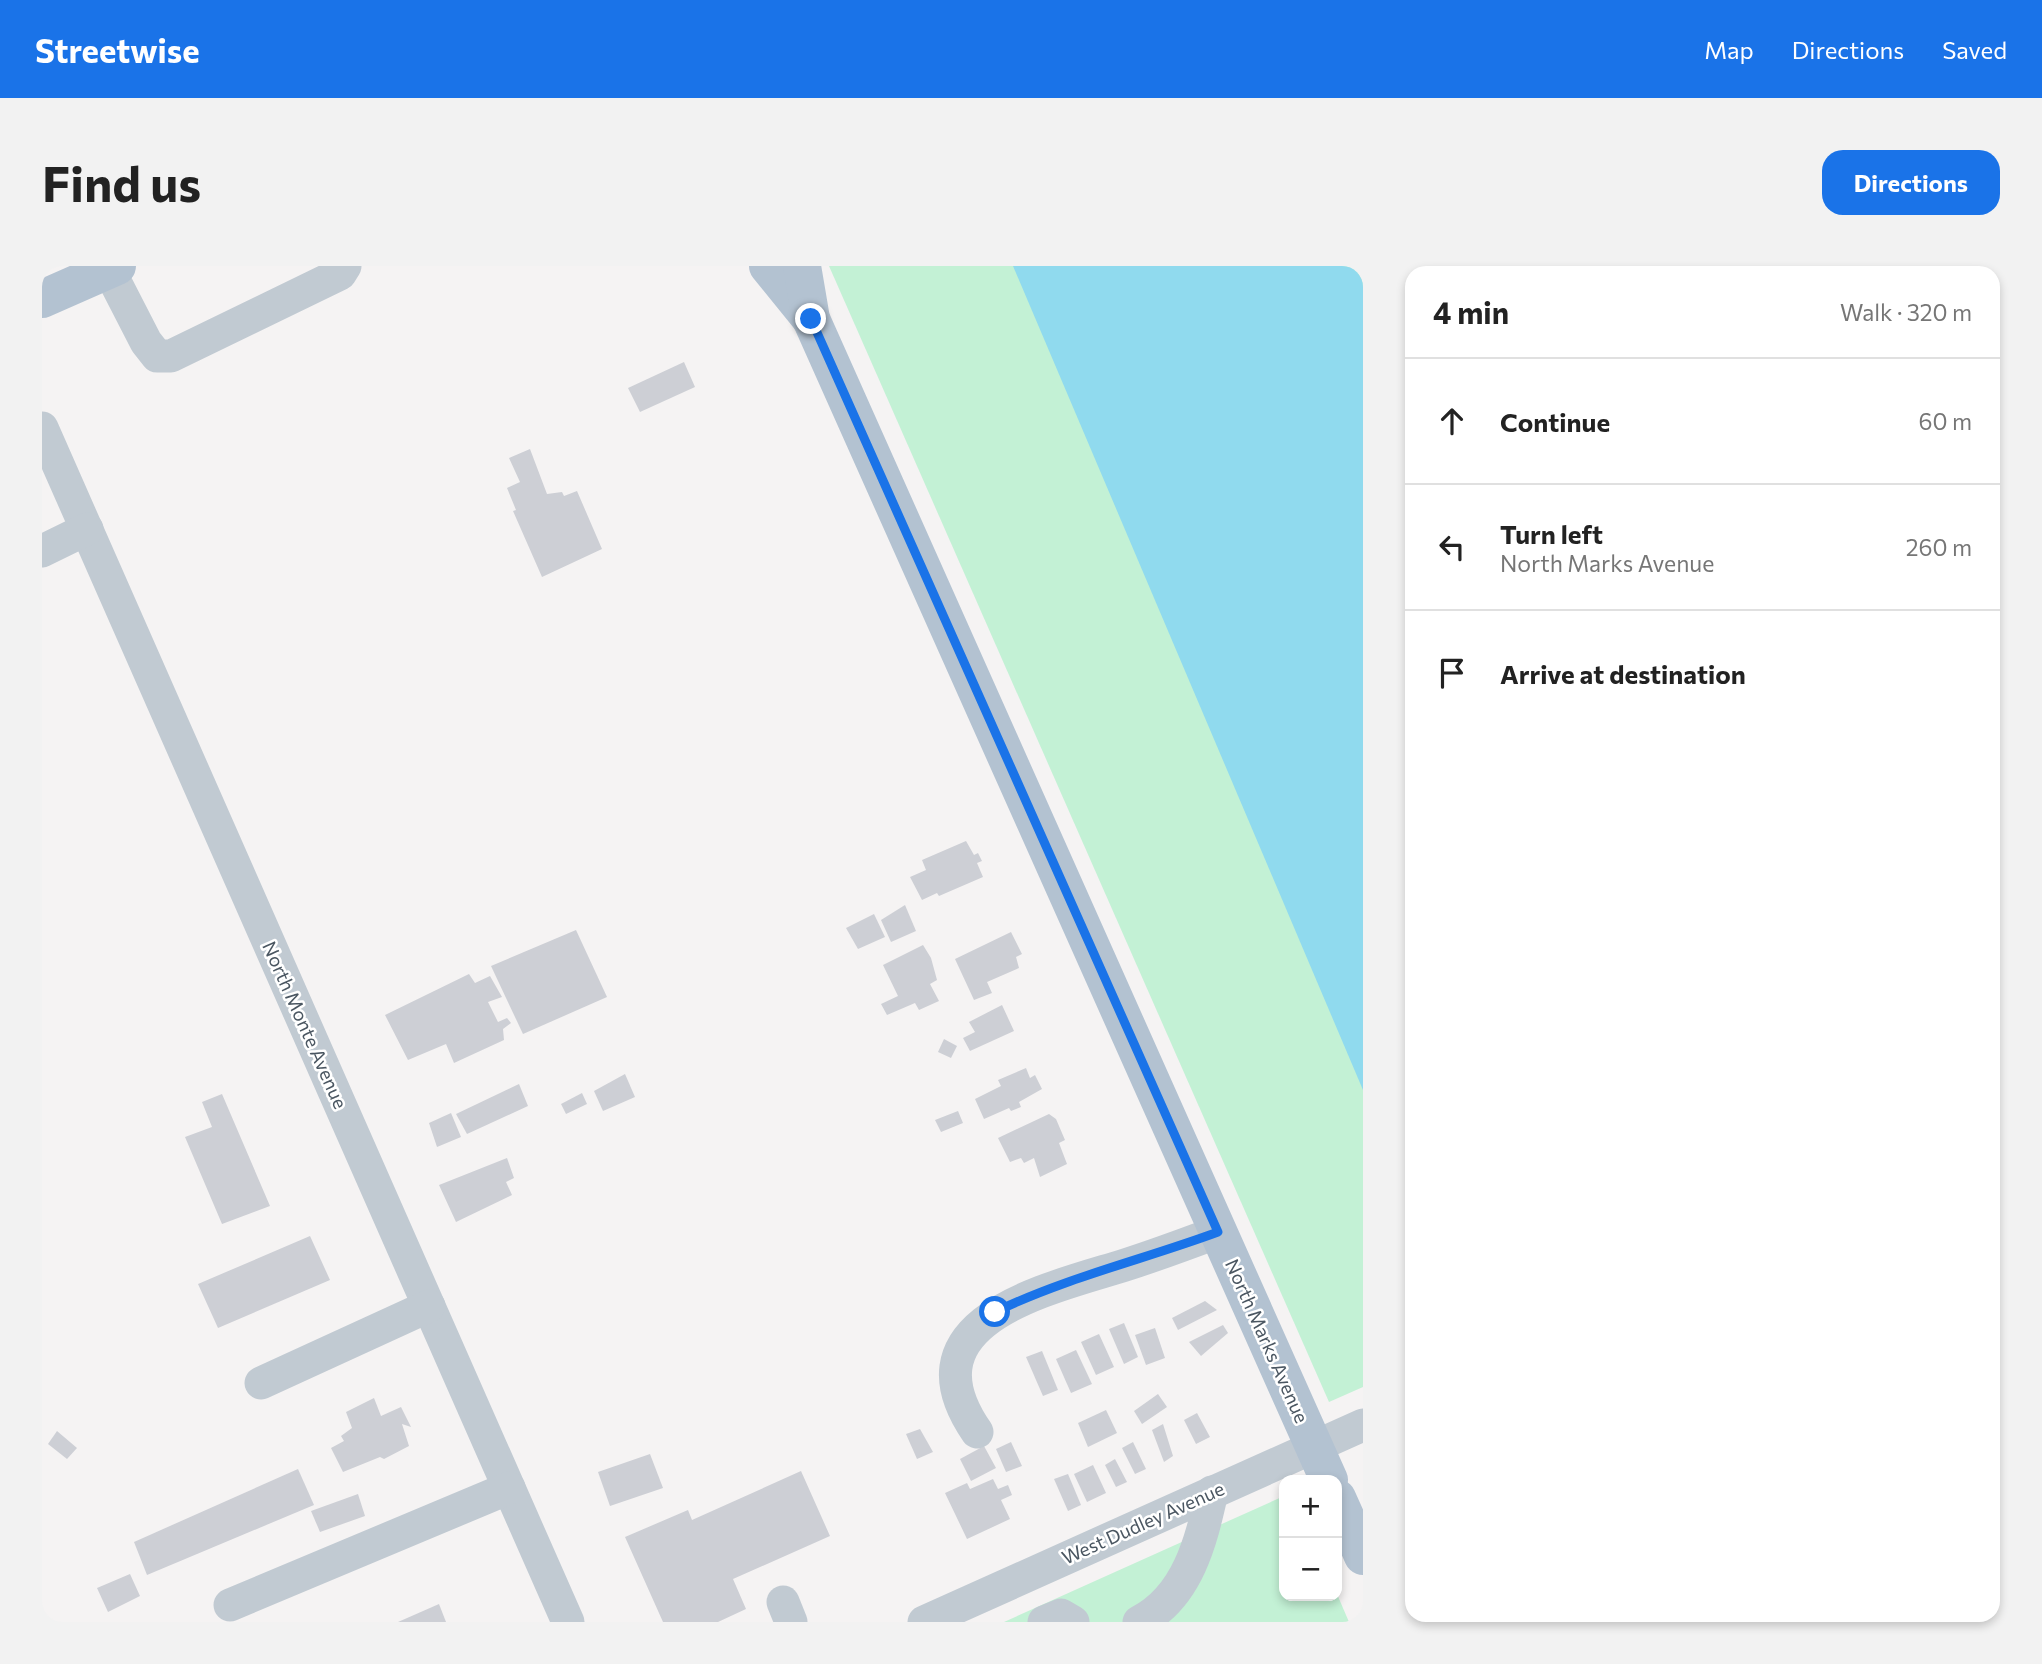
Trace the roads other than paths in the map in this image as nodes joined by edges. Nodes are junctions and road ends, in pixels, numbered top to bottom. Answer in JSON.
{"nodes":[{"id":1,"x":345,"y":266,"type":"edge"},
{"id":2,"x":768,"y":266,"type":"edge"},
{"id":3,"x":802,"y":266,"type":"edge"},
{"id":4,"x":113,"y":268,"type":"edge"},
{"id":5,"x":42,"y":299,"type":"edge"},
{"id":6,"x":811,"y":319,"type":"junction"},
{"id":7,"x":42,"y":428,"type":"edge"},
{"id":8,"x":87,"y":529,"type":"junction"},
{"id":9,"x":42,"y":551,"type":"edge"},
{"id":10,"x":1218,"y":1232,"type":"junction"},
{"id":11,"x":429,"y":1306,"type":"junction"},
{"id":12,"x":261,"y":1383,"type":"dead end"},
{"id":13,"x":1363,"y":1425,"type":"edge"},
{"id":14,"x":977,"y":1432,"type":"dead end"},
{"id":15,"x":1314,"y":1446,"type":"junction"},
{"id":16,"x":1327,"y":1475,"type":"edge"},
{"id":17,"x":509,"y":1488,"type":"junction"},
{"id":18,"x":1212,"y":1492,"type":"junction"},
{"id":19,"x":1342,"y":1509,"type":"edge"},
{"id":20,"x":1363,"y":1556,"type":"edge"},
{"id":21,"x":230,"y":1605,"type":"dead end"},
{"id":22,"x":943,"y":1618,"type":"edge"},
{"id":23,"x":568,"y":1622,"type":"edge"},
{"id":24,"x":1044,"y":1622,"type":"edge"},
{"id":25,"x":1073,"y":1622,"type":"edge"},
{"id":26,"x":1139,"y":1622,"type":"edge"}],
"edges":[{"from":1,"to":4,"type":"street"},
{"from":2,"to":6,"type":"main road","name":"North Marks Avenue"},
{"from":3,"to":6,"type":"main road","name":"North Marks Avenue"},
{"from":4,"to":5,"type":"main road"},
{"from":6,"to":10,"type":"main road","name":"North Marks Avenue"},
{"from":7,"to":8,"type":"street","name":"North Monte Avenue"},
{"from":8,"to":9,"type":"street"},
{"from":8,"to":11,"type":"street","name":"North Monte Avenue"},
{"from":10,"to":14,"type":"street"},
{"from":10,"to":15,"type":"main road","name":"North Marks Avenue"},
{"from":11,"to":12,"type":"street"},
{"from":11,"to":17,"type":"street","name":"North Monte Avenue"},
{"from":13,"to":15,"type":"street","name":"West Dudley Avenue"},
{"from":15,"to":16,"type":"main road","name":"North Marks Avenue"},
{"from":15,"to":18,"type":"street","name":"West Dudley Avenue"},
{"from":17,"to":21,"type":"street"},
{"from":17,"to":23,"type":"street","name":"North Monte Avenue"},
{"from":18,"to":22,"type":"street","name":"West Dudley Avenue"},
{"from":18,"to":26,"type":"street"},
{"from":19,"to":20,"type":"main road"},
{"from":24,"to":25,"type":"street"}]}
